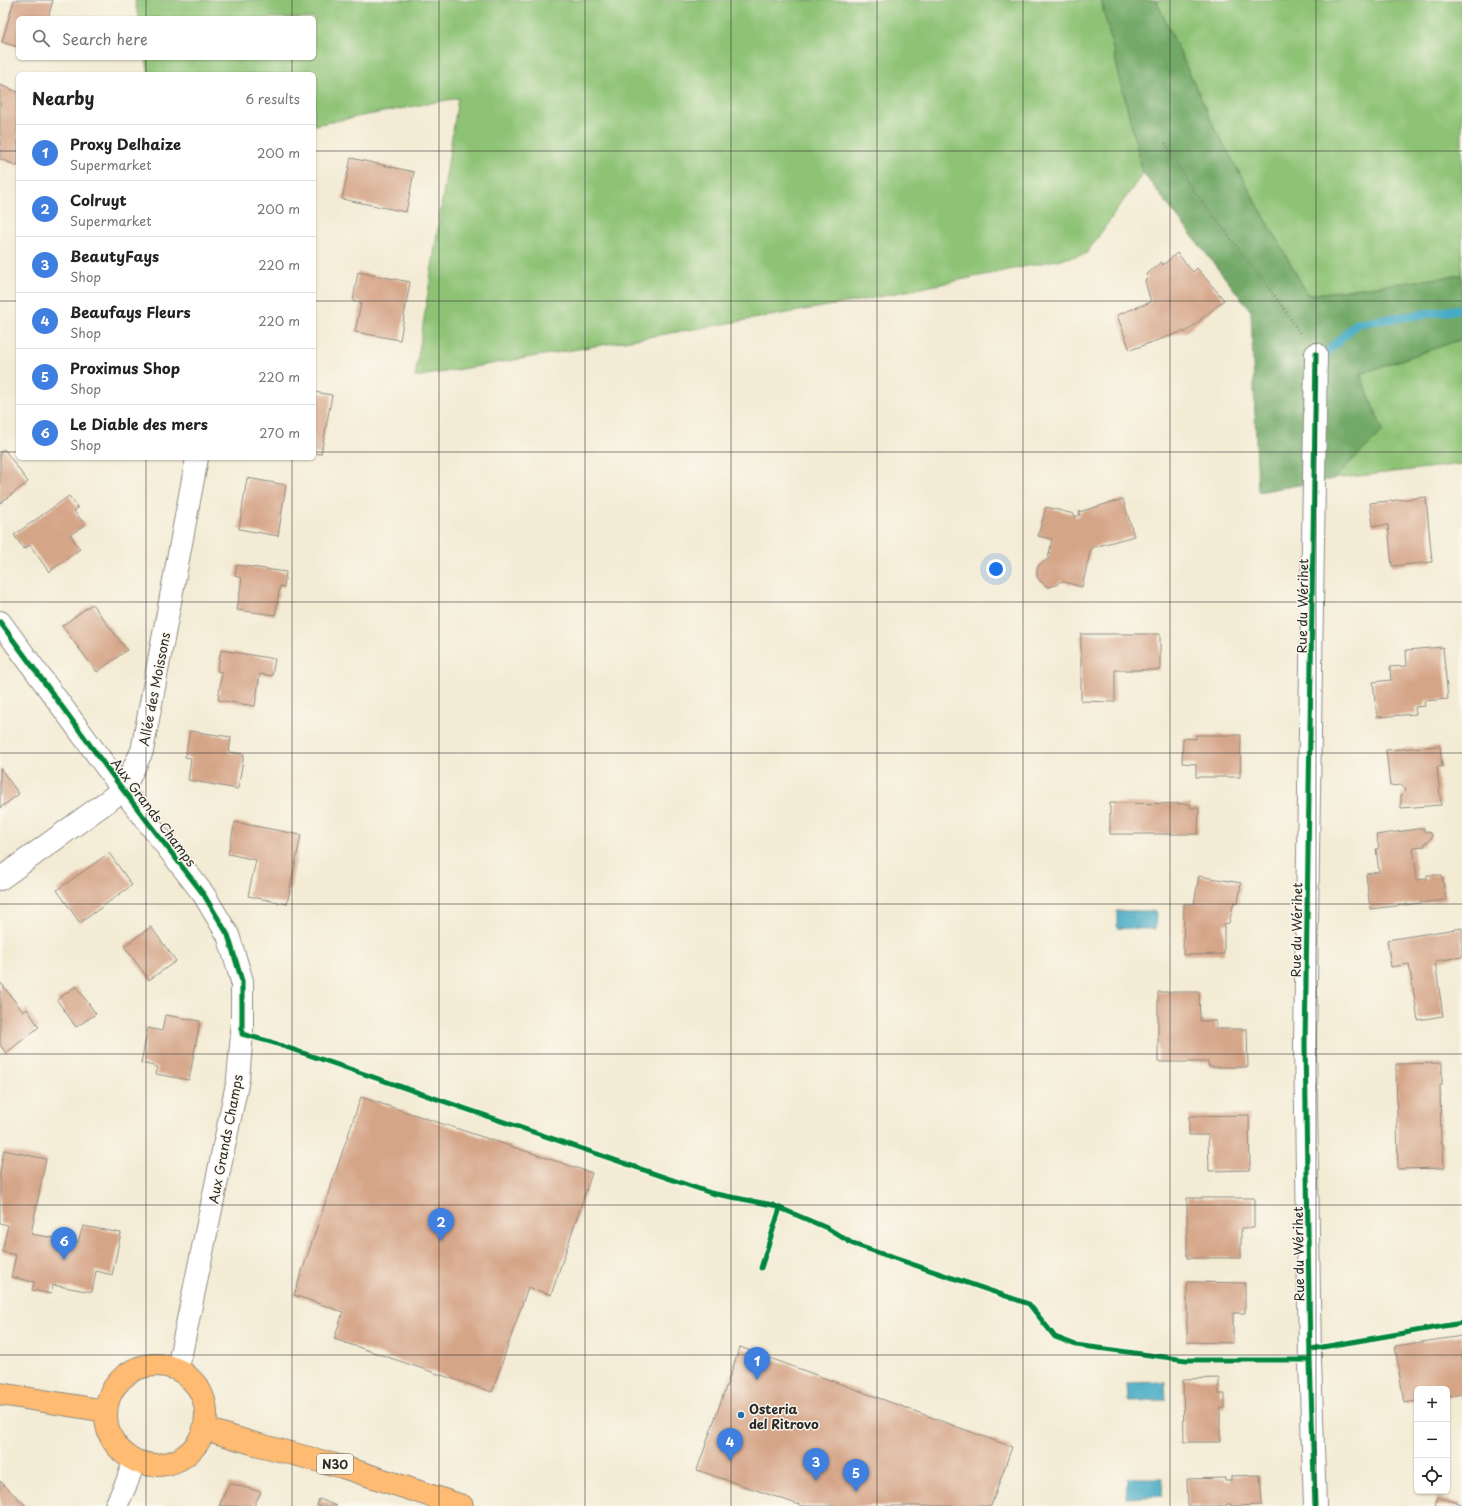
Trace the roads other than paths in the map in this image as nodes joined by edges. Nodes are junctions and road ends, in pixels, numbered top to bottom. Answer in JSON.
{"nodes":[{"id":1,"x":1316,"y":354,"type":"road end"},
{"id":2,"x":197,"y":460,"type":"edge"},
{"id":3,"x":0,"y":622,"type":"edge"},
{"id":4,"x":124,"y":790,"type":"junction"},
{"id":5,"x":0,"y":879,"type":"edge"},
{"id":6,"x":178,"y":1368,"type":"junction"},
{"id":7,"x":0,"y":1394,"type":"edge"},
{"id":8,"x":106,"y":1411,"type":"junction"},
{"id":9,"x":205,"y":1429,"type":"junction"},
{"id":10,"x":134,"y":1461,"type":"junction"},
{"id":11,"x":116,"y":1506,"type":"edge"},
{"id":12,"x":462,"y":1506,"type":"edge"},
{"id":13,"x":1315,"y":1506,"type":"edge"}],
"edges":[{"from":1,"to":13,"type":"street","name":"Rue du Wérihet"},
{"from":2,"to":4,"type":"street","name":"Allée des Moissons"},
{"from":3,"to":4,"type":"street","name":"Aux Grands Champs"},
{"from":4,"to":5,"type":"street","name":"Allée des Moissons"},
{"from":4,"to":6,"type":"street","name":"Aux Grands Champs"},
{"from":6,"to":8,"type":"main road"},
{"from":6,"to":9,"type":"main road"},
{"from":7,"to":8,"type":"main road"},
{"from":8,"to":10,"type":"main road"},
{"from":9,"to":10,"type":"main road"},
{"from":9,"to":12,"type":"main road","number":"N30"},
{"from":10,"to":11,"type":"street"}]}
